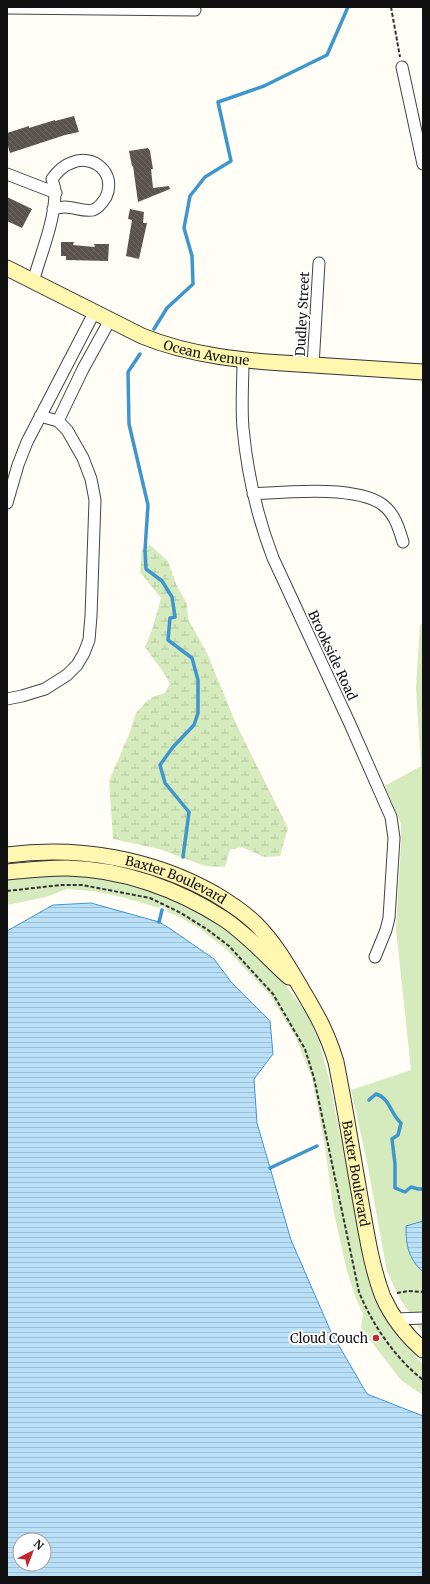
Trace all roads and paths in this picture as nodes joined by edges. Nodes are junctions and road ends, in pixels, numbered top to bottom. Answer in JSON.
{"nodes":[{"id":1,"x":391,"y":7,"type":"edge"},
{"id":2,"x":7,"y":8,"type":"edge"},
{"id":3,"x":195,"y":10,"type":"dead end"},
{"id":4,"x":402,"y":67,"type":"joint"},
{"id":5,"x":423,"y":164,"type":"edge"},
{"id":6,"x":7,"y":174,"type":"edge"},
{"id":7,"x":56,"y":193,"type":"junction"},
{"id":8,"x":53,"y":209,"type":"junction"},
{"id":9,"x":319,"y":263,"type":"dead end"},
{"id":10,"x":7,"y":268,"type":"edge"},
{"id":11,"x":34,"y":282,"type":"junction"},
{"id":12,"x":94,"y":313,"type":"junction"},
{"id":13,"x":110,"y":320,"type":"junction"},
{"id":14,"x":243,"y":361,"type":"junction"},
{"id":15,"x":314,"y":366,"type":"junction"},
{"id":16,"x":423,"y":372,"type":"edge"},
{"id":17,"x":40,"y":416,"type":"junction"},
{"id":18,"x":58,"y":421,"type":"junction"},
{"id":19,"x":253,"y":494,"type":"junction"},
{"id":20,"x":7,"y":503,"type":"edge"},
{"id":21,"x":403,"y":542,"type":"dead end"},
{"id":22,"x":7,"y":699,"type":"edge"},
{"id":23,"x":7,"y":855,"type":"edge"},
{"id":24,"x":7,"y":872,"type":"edge"},
{"id":25,"x":7,"y":891,"type":"edge"},
{"id":26,"x":375,"y":957,"type":"dead end"},
{"id":27,"x":302,"y":990,"type":"junction"},
{"id":28,"x":423,"y":1292,"type":"edge"},
{"id":29,"x":397,"y":1293,"type":"dead end"},
{"id":30,"x":423,"y":1318,"type":"edge"},
{"id":31,"x":396,"y":1319,"type":"junction"},
{"id":32,"x":423,"y":1350,"type":"edge"},
{"id":33,"x":423,"y":1380,"type":"edge"}],
"edges":[{"from":1,"to":4,"type":"path"},
{"from":2,"to":3,"type":"street"},
{"from":4,"to":5,"type":"street"},
{"from":6,"to":7,"type":"street"},
{"from":7,"to":8,"type":"street"},
{"from":7,"to":8,"type":"street"},
{"from":8,"to":11,"type":"street"},
{"from":9,"to":15,"type":"street","name":"Dudley Street"},
{"from":10,"to":11,"type":"street","name":"Ocean Avenue"},
{"from":11,"to":12,"type":"street","name":"Ocean Avenue"},
{"from":12,"to":13,"type":"street","name":"Ocean Avenue"},
{"from":12,"to":17,"type":"street"},
{"from":13,"to":14,"type":"street","name":"Ocean Avenue"},
{"from":13,"to":18,"type":"street"},
{"from":14,"to":15,"type":"street","name":"Ocean Avenue"},
{"from":14,"to":19,"type":"street","name":"Brookside Road"},
{"from":15,"to":16,"type":"street","name":"Ocean Avenue"},
{"from":17,"to":18,"type":"street"},
{"from":17,"to":20,"type":"street"},
{"from":18,"to":22,"type":"street"},
{"from":19,"to":21,"type":"street"},
{"from":19,"to":26,"type":"street","name":"Brookside Road"},
{"from":23,"to":27,"type":"street","name":"Baxter Boulevard"},
{"from":24,"to":27,"type":"street","name":"Baxter Boulevard"},
{"from":25,"to":33,"type":"path"},
{"from":27,"to":31,"type":"street","name":"Baxter Boulevard"},
{"from":28,"to":29,"type":"path"},
{"from":30,"to":31,"type":"street"},
{"from":31,"to":32,"type":"street","name":"Baxter Boulevard"}]}
